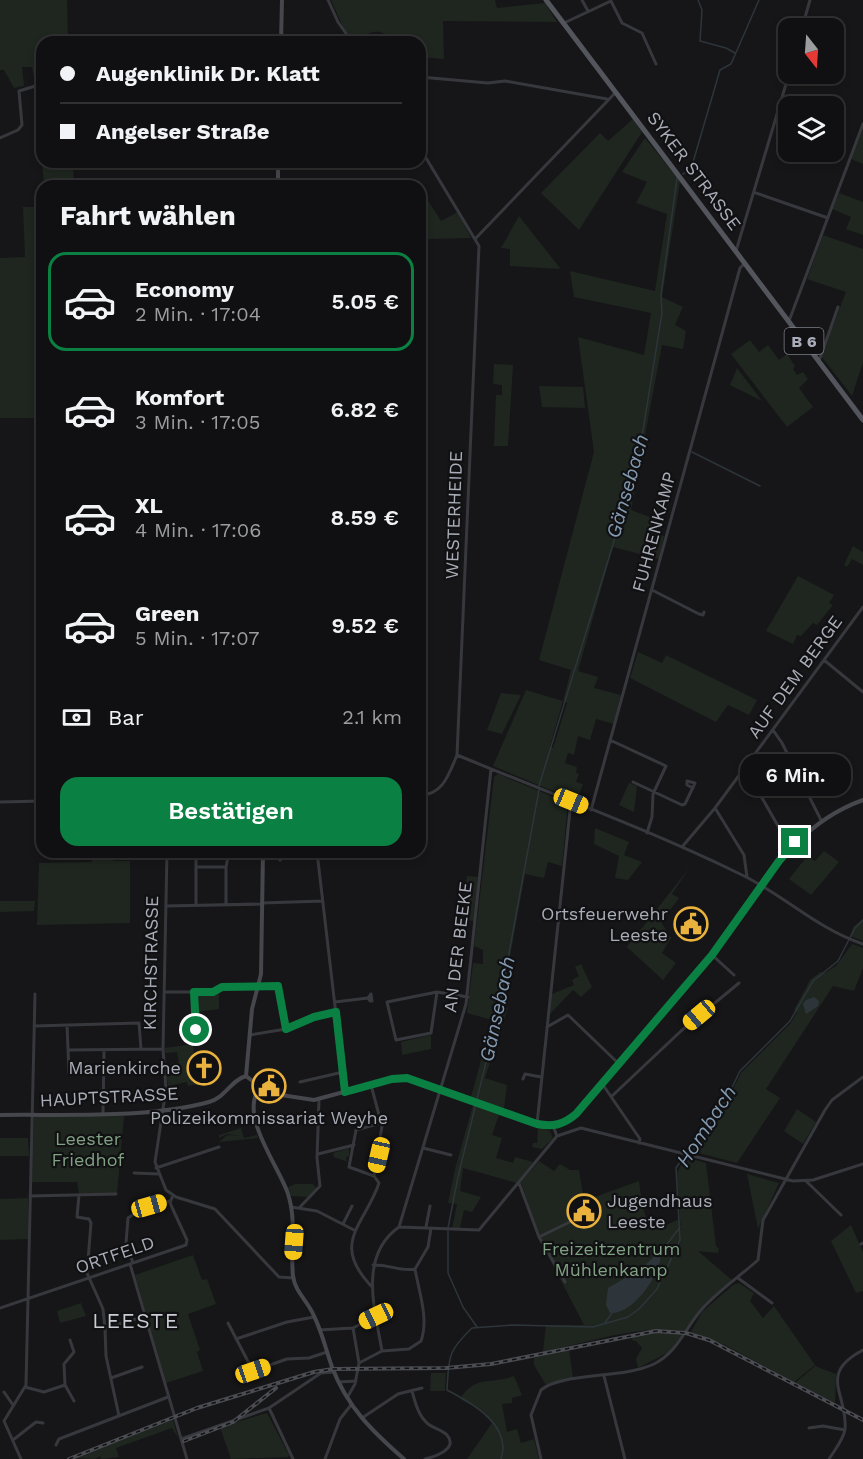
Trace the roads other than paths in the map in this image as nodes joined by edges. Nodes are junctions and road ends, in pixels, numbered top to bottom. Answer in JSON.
{"nodes":[{"id":1,"x":282,"y":0,"type":"edge"},
{"id":2,"x":328,"y":0,"type":"edge"},
{"id":3,"x":546,"y":0,"type":"edge"},
{"id":4,"x":582,"y":0,"type":"edge"},
{"id":5,"x":611,"y":0,"type":"edge"},
{"id":6,"x":810,"y":0,"type":"edge"},
{"id":7,"x":588,"y":12,"type":"junction"},
{"id":8,"x":805,"y":18,"type":"edge"},
{"id":9,"x":564,"y":24,"type":"junction"},
{"id":10,"x":281,"y":36,"type":"edge"},
{"id":11,"x":348,"y":36,"type":"edge"},
{"id":12,"x":656,"y":64,"type":"dead end"},
{"id":13,"x":426,"y":78,"type":"edge"},
{"id":14,"x":786,"y":84,"type":"edge"},
{"id":15,"x":36,"y":86,"type":"edge"},
{"id":16,"x":616,"y":92,"type":"junction"},
{"id":17,"x":607,"y":99,"type":"junction"},
{"id":18,"x":863,"y":124,"type":"edge"},
{"id":19,"x":0,"y":138,"type":"edge"},
{"id":20,"x":426,"y":158,"type":"edge"},
{"id":21,"x":755,"y":193,"type":"junction"},
{"id":22,"x":828,"y":218,"type":"junction"},
{"id":23,"x":476,"y":238,"type":"junction"},
{"id":24,"x":736,"y":251,"type":"junction"},
{"id":25,"x":745,"y":263,"type":"junction"},
{"id":26,"x":838,"y":307,"type":"dead end"},
{"id":27,"x":789,"y":321,"type":"junction"},
{"id":28,"x":819,"y":361,"type":"junction"},
{"id":29,"x":863,"y":420,"type":"edge"},
{"id":30,"x":652,"y":590,"type":"junction"},
{"id":31,"x":863,"y":607,"type":"edge"},
{"id":32,"x":704,"y":612,"type":"dead end"},
{"id":33,"x":824,"y":660,"type":"junction"},
{"id":34,"x":863,"y":692,"type":"edge"},
{"id":35,"x":773,"y":730,"type":"junction"},
{"id":36,"x":610,"y":740,"type":"junction"},
{"id":37,"x":457,"y":755,"type":"junction"},
{"id":38,"x":745,"y":768,"type":"junction"},
{"id":39,"x":492,"y":769,"type":"junction"},
{"id":40,"x":633,"y":782,"type":"dead end"},
{"id":41,"x":693,"y":788,"type":"dead end"},
{"id":42,"x":654,"y":792,"type":"junction"},
{"id":43,"x":426,"y":795,"type":"edge"},
{"id":44,"x":863,"y":800,"type":"edge"},
{"id":45,"x":36,"y":801,"type":"edge"},
{"id":46,"x":571,"y":801,"type":"junction"},
{"id":47,"x":0,"y":802,"type":"edge"},
{"id":48,"x":716,"y":808,"type":"junction"},
{"id":49,"x":591,"y":810,"type":"junction"},
{"id":50,"x":822,"y":820,"type":"junction"},
{"id":51,"x":647,"y":833,"type":"junction"},
{"id":52,"x":682,"y":847,"type":"junction"},
{"id":53,"x":790,"y":847,"type":"junction"},
{"id":54,"x":167,"y":858,"type":"edge"},
{"id":55,"x":196,"y":858,"type":"edge"},
{"id":56,"x":228,"y":858,"type":"edge"},
{"id":57,"x":263,"y":858,"type":"edge"},
{"id":58,"x":283,"y":858,"type":"edge"},
{"id":59,"x":317,"y":858,"type":"edge"},
{"id":60,"x":280,"y":860,"type":"dead end"},
{"id":61,"x":196,"y":867,"type":"junction"},
{"id":62,"x":226,"y":867,"type":"junction"},
{"id":63,"x":747,"y":877,"type":"junction"},
{"id":64,"x":762,"y":886,"type":"junction"},
{"id":65,"x":322,"y":901,"type":"junction"},
{"id":66,"x":262,"y":903,"type":"junction"},
{"id":67,"x":196,"y":904,"type":"junction"},
{"id":68,"x":226,"y":904,"type":"junction"},
{"id":69,"x":166,"y":906,"type":"junction"},
{"id":70,"x":863,"y":944,"type":"edge"},
{"id":71,"x":712,"y":955,"type":"junction"},
{"id":72,"x":734,"y":975,"type":"dead end"},
{"id":73,"x":739,"y":983,"type":"dead end"},
{"id":74,"x":259,"y":986,"type":"junction"},
{"id":75,"x":164,"y":992,"type":"junction"},
{"id":76,"x":194,"y":992,"type":"junction"},
{"id":77,"x":437,"y":992,"type":"junction"},
{"id":78,"x":35,"y":994,"type":"dead end"},
{"id":79,"x":468,"y":997,"type":"junction"},
{"id":80,"x":368,"y":998,"type":"dead end"},
{"id":81,"x":334,"y":1002,"type":"junction"},
{"id":82,"x":336,"y":1012,"type":"junction"},
{"id":83,"x":67,"y":1025,"type":"junction"},
{"id":84,"x":34,"y":1026,"type":"junction"},
{"id":85,"x":547,"y":1027,"type":"junction"},
{"id":86,"x":286,"y":1029,"type":"junction"},
{"id":87,"x":196,"y":1030,"type":"dead end"},
{"id":88,"x":250,"y":1035,"type":"junction"},
{"id":89,"x":141,"y":1049,"type":"junction"},
{"id":90,"x":163,"y":1049,"type":"junction"},
{"id":91,"x":68,"y":1050,"type":"junction"},
{"id":92,"x":104,"y":1050,"type":"junction"},
{"id":93,"x":618,"y":1063,"type":"junction"},
{"id":94,"x":343,"y":1072,"type":"junction"},
{"id":95,"x":69,"y":1073,"type":"dead end"},
{"id":96,"x":246,"y":1076,"type":"junction"},
{"id":97,"x":541,"y":1077,"type":"junction"},
{"id":98,"x":863,"y":1077,"type":"edge"},
{"id":99,"x":523,"y":1079,"type":"dead end"},
{"id":100,"x":300,"y":1082,"type":"dead end"},
{"id":101,"x":602,"y":1082,"type":"junction"},
{"id":102,"x":371,"y":1085,"type":"junction"},
{"id":103,"x":259,"y":1089,"type":"junction"},
{"id":104,"x":441,"y":1089,"type":"junction"},
{"id":105,"x":345,"y":1092,"type":"junction"},
{"id":106,"x":612,"y":1096,"type":"junction"},
{"id":107,"x":319,"y":1100,"type":"junction"},
{"id":108,"x":165,"y":1110,"type":"junction"},
{"id":109,"x":103,"y":1113,"type":"junction"},
{"id":110,"x":32,"y":1114,"type":"junction"},
{"id":111,"x":0,"y":1115,"type":"edge"},
{"id":112,"x":381,"y":1123,"type":"junction"},
{"id":113,"x":537,"y":1124,"type":"junction"},
{"id":114,"x":553,"y":1126,"type":"junction"},
{"id":115,"x":557,"y":1136,"type":"junction"},
{"id":116,"x":639,"y":1143,"type":"junction"},
{"id":117,"x":354,"y":1144,"type":"junction"},
{"id":118,"x":219,"y":1147,"type":"dead end"},
{"id":119,"x":423,"y":1148,"type":"junction"},
{"id":120,"x":318,"y":1154,"type":"junction"},
{"id":121,"x":451,"y":1155,"type":"dead end"},
{"id":122,"x":863,"y":1164,"type":"edge"},
{"id":123,"x":156,"y":1168,"type":"junction"},
{"id":124,"x":134,"y":1173,"type":"dead end"},
{"id":125,"x":159,"y":1174,"type":"junction"},
{"id":126,"x":374,"y":1176,"type":"junction"},
{"id":127,"x":785,"y":1179,"type":"junction"},
{"id":128,"x":806,"y":1181,"type":"junction"},
{"id":129,"x":519,"y":1183,"type":"junction"},
{"id":130,"x":116,"y":1194,"type":"dead end"},
{"id":131,"x":79,"y":1195,"type":"junction"},
{"id":132,"x":173,"y":1195,"type":"junction"},
{"id":133,"x":30,"y":1197,"type":"junction"},
{"id":134,"x":170,"y":1201,"type":"junction"},
{"id":135,"x":352,"y":1206,"type":"dead end"},
{"id":136,"x":430,"y":1206,"type":"dead end"},
{"id":137,"x":291,"y":1207,"type":"junction"},
{"id":138,"x":300,"y":1207,"type":"junction"},
{"id":139,"x":841,"y":1215,"type":"dead end"},
{"id":140,"x":580,"y":1217,"type":"dead end"},
{"id":141,"x":343,"y":1224,"type":"junction"},
{"id":142,"x":399,"y":1227,"type":"junction"},
{"id":143,"x":429,"y":1228,"type":"junction"},
{"id":144,"x":354,"y":1230,"type":"junction"},
{"id":145,"x":539,"y":1237,"type":"junction"},
{"id":146,"x":132,"y":1263,"type":"junction"},
{"id":147,"x":374,"y":1263,"type":"junction"},
{"id":148,"x":415,"y":1269,"type":"junction"},
{"id":149,"x":294,"y":1278,"type":"junction"},
{"id":150,"x":738,"y":1278,"type":"junction"},
{"id":151,"x":88,"y":1279,"type":"junction"},
{"id":152,"x":565,"y":1282,"type":"dead end"},
{"id":153,"x":371,"y":1286,"type":"junction"},
{"id":154,"x":28,"y":1299,"type":"junction"},
{"id":155,"x":772,"y":1303,"type":"dead end"},
{"id":156,"x":0,"y":1308,"type":"edge"},
{"id":157,"x":144,"y":1316,"type":"junction"},
{"id":158,"x":376,"y":1316,"type":"junction"},
{"id":159,"x":315,"y":1317,"type":"junction"},
{"id":160,"x":228,"y":1323,"type":"dead end"},
{"id":161,"x":353,"y":1328,"type":"junction"},
{"id":162,"x":105,"y":1329,"type":"junction"},
{"id":163,"x":320,"y":1330,"type":"junction"},
{"id":164,"x":236,"y":1339,"type":"junction"},
{"id":165,"x":70,"y":1340,"type":"dead end"},
{"id":166,"x":863,"y":1350,"type":"edge"},
{"id":167,"x":382,"y":1351,"type":"junction"},
{"id":168,"x":327,"y":1352,"type":"junction"},
{"id":169,"x":359,"y":1363,"type":"junction"},
{"id":170,"x":142,"y":1367,"type":"dead end"},
{"id":171,"x":334,"y":1372,"type":"junction"},
{"id":172,"x":604,"y":1376,"type":"junction"},
{"id":173,"x":111,"y":1378,"type":"junction"},
{"id":174,"x":339,"y":1382,"type":"junction"},
{"id":175,"x":355,"y":1383,"type":"junction"},
{"id":176,"x":65,"y":1385,"type":"junction"},
{"id":177,"x":25,"y":1387,"type":"junction"},
{"id":178,"x":422,"y":1388,"type":"dead end"},
{"id":179,"x":412,"y":1391,"type":"junction"},
{"id":180,"x":4,"y":1392,"type":"dead end"},
{"id":181,"x":168,"y":1397,"type":"junction"},
{"id":182,"x":347,"y":1398,"type":"junction"},
{"id":183,"x":74,"y":1401,"type":"dead end"},
{"id":184,"x":13,"y":1405,"type":"junction"},
{"id":185,"x":351,"y":1405,"type":"junction"},
{"id":186,"x":269,"y":1408,"type":"junction"},
{"id":187,"x":119,"y":1416,"type":"junction"},
{"id":188,"x":361,"y":1419,"type":"junction"},
{"id":189,"x":5,"y":1423,"type":"junction"},
{"id":190,"x":43,"y":1423,"type":"dead end"},
{"id":191,"x":0,"y":1425,"type":"edge"},
{"id":192,"x":809,"y":1428,"type":"dead end"},
{"id":193,"x":845,"y":1430,"type":"junction"},
{"id":194,"x":181,"y":1439,"type":"junction"},
{"id":195,"x":13,"y":1440,"type":"junction"},
{"id":196,"x":56,"y":1445,"type":"dead end"},
{"id":197,"x":293,"y":1458,"type":"edge"},
{"id":198,"x":21,"y":1459,"type":"edge"},
{"id":199,"x":187,"y":1459,"type":"edge"},
{"id":200,"x":288,"y":1459,"type":"edge"},
{"id":201,"x":325,"y":1459,"type":"edge"},
{"id":202,"x":404,"y":1459,"type":"edge"},
{"id":203,"x":425,"y":1459,"type":"edge"},
{"id":204,"x":541,"y":1459,"type":"edge"},
{"id":205,"x":625,"y":1459,"type":"edge"},
{"id":206,"x":829,"y":1459,"type":"edge"}],
"edges":[{"from":1,"to":10,"type":"main road"},
{"from":2,"to":11,"type":"street"},
{"from":3,"to":9,"type":"main road","name":"SYKER STRASSE","number":"B 6"},
{"from":4,"to":7,"type":"street"},
{"from":5,"to":7,"type":"street"},
{"from":5,"to":12,"type":"street"},
{"from":6,"to":8,"type":"street"},
{"from":7,"to":9,"type":"street"},
{"from":9,"to":16,"type":"main road","name":"SYKER STRASSE","number":"B 6"},
{"from":13,"to":17,"type":"street"},
{"from":14,"to":21,"type":"street"},
{"from":15,"to":19,"type":"street"},
{"from":16,"to":17,"type":"street"},
{"from":16,"to":24,"type":"main road","name":"SYKER STRASSE","number":"B 6"},
{"from":17,"to":23,"type":"street"},
{"from":18,"to":22,"type":"street"},
{"from":20,"to":23,"type":"street"},
{"from":21,"to":22,"type":"street"},
{"from":21,"to":24,"type":"street"},
{"from":22,"to":27,"type":"street"},
{"from":23,"to":37,"type":"street","name":"WESTERHEIDE"},
{"from":24,"to":25,"type":"main road","name":"SYKER STRASSE","number":"B 6"},
{"from":25,"to":27,"type":"main road","name":"SYKER STRASSE","number":"B 6"},
{"from":25,"to":30,"type":"street","name":"FUHRENKAMP"},
{"from":26,"to":28,"type":"street"},
{"from":27,"to":28,"type":"main road","name":"SYKER STRASSE","number":"B 6"},
{"from":28,"to":29,"type":"main road","name":"SYKER STRASSE","number":"B 6"},
{"from":30,"to":32,"type":"street"},
{"from":30,"to":36,"type":"street","name":"FUHRENKAMP"},
{"from":31,"to":33,"type":"street","name":"AUF DEM BERGE"},
{"from":33,"to":34,"type":"street"},
{"from":33,"to":35,"type":"street","name":"AUF DEM BERGE"},
{"from":35,"to":38,"type":"street","name":"AUF DEM BERGE"},
{"from":35,"to":50,"type":"street"},
{"from":36,"to":42,"type":"street"},
{"from":36,"to":49,"type":"street","name":"FUHRENKAMP"},
{"from":37,"to":39,"type":"street"},
{"from":37,"to":43,"type":"street","name":"WESTERHEIDE"},
{"from":38,"to":48,"type":"street","name":"AUF DEM BERGE"},
{"from":38,"to":53,"type":"street"},
{"from":39,"to":46,"type":"street"},
{"from":39,"to":79,"type":"street","name":"AN DER BEEKE"},
{"from":40,"to":42,"type":"street"},
{"from":41,"to":42,"type":"street"},
{"from":42,"to":51,"type":"street"},
{"from":44,"to":50,"type":"main road"},
{"from":45,"to":47,"type":"street"},
{"from":46,"to":49,"type":"street"},
{"from":46,"to":85,"type":"street"},
{"from":48,"to":52,"type":"street","name":"AUF DEM BERGE"},
{"from":48,"to":63,"type":"street"},
{"from":49,"to":51,"type":"street"},
{"from":50,"to":53,"type":"main road"},
{"from":51,"to":52,"type":"street"},
{"from":52,"to":63,"type":"street"},
{"from":53,"to":64,"type":"main road"},
{"from":54,"to":69,"type":"street","name":"KIRCHSTRASSE"},
{"from":55,"to":61,"type":"street"},
{"from":56,"to":62,"type":"street"},
{"from":57,"to":66,"type":"main road"},
{"from":58,"to":60,"type":"street"},
{"from":59,"to":65,"type":"street"},
{"from":61,"to":62,"type":"street"},
{"from":61,"to":67,"type":"street"},
{"from":62,"to":68,"type":"street"},
{"from":63,"to":64,"type":"street"},
{"from":64,"to":70,"type":"street"},
{"from":64,"to":71,"type":"main road"},
{"from":65,"to":66,"type":"street"},
{"from":65,"to":81,"type":"street"},
{"from":66,"to":68,"type":"street"},
{"from":66,"to":74,"type":"main road"},
{"from":67,"to":68,"type":"street"},
{"from":67,"to":69,"type":"street"},
{"from":69,"to":75,"type":"street","name":"KIRCHSTRASSE"},
{"from":71,"to":72,"type":"street"},
{"from":71,"to":93,"type":"main road"},
{"from":73,"to":106,"type":"street"},
{"from":74,"to":76,"type":"street"},
{"from":74,"to":86,"type":"street"},
{"from":74,"to":88,"type":"main road"},
{"from":75,"to":76,"type":"street"},
{"from":75,"to":90,"type":"street","name":"KIRCHSTRASSE"},
{"from":76,"to":87,"type":"street"},
{"from":77,"to":77,"type":"street"},
{"from":77,"to":79,"type":"street"},
{"from":78,"to":84,"type":"street"},
{"from":79,"to":104,"type":"street","name":"AN DER BEEKE"},
{"from":80,"to":81,"type":"street"},
{"from":81,"to":82,"type":"street"},
{"from":82,"to":86,"type":"street"},
{"from":82,"to":94,"type":"street"},
{"from":83,"to":84,"type":"street"},
{"from":83,"to":89,"type":"street"},
{"from":83,"to":91,"type":"street"},
{"from":84,"to":110,"type":"street"},
{"from":85,"to":93,"type":"street"},
{"from":85,"to":97,"type":"street"},
{"from":86,"to":88,"type":"street"},
{"from":88,"to":96,"type":"main road"},
{"from":89,"to":90,"type":"street"},
{"from":89,"to":92,"type":"street"},
{"from":90,"to":108,"type":"street","name":"KIRCHSTRASSE"},
{"from":91,"to":92,"type":"street"},
{"from":91,"to":95,"type":"street"},
{"from":92,"to":109,"type":"street"},
{"from":93,"to":101,"type":"main road"},
{"from":94,"to":100,"type":"street"},
{"from":94,"to":105,"type":"street"},
{"from":96,"to":103,"type":"main road"},
{"from":96,"to":108,"type":"main road","name":"HAUPTSTRASSE"},
{"from":97,"to":99,"type":"street"},
{"from":97,"to":113,"type":"street"},
{"from":98,"to":127,"type":"street"},
{"from":101,"to":106,"type":"street"},
{"from":101,"to":114,"type":"main road"},
{"from":102,"to":104,"type":"main road"},
{"from":102,"to":105,"type":"main road"},
{"from":102,"to":112,"type":"street"},
{"from":103,"to":107,"type":"main road"},
{"from":103,"to":137,"type":"main road"},
{"from":104,"to":113,"type":"main road"},
{"from":104,"to":119,"type":"street","name":"AN DER BEEKE"},
{"from":105,"to":107,"type":"main road"},
{"from":106,"to":116,"type":"street"},
{"from":107,"to":120,"type":"street"},
{"from":108,"to":109,"type":"main road","name":"HAUPTSTRASSE"},
{"from":108,"to":123,"type":"street","name":"KIRCHSTRASSE"},
{"from":109,"to":110,"type":"main road","name":"HAUPTSTRASSE"},
{"from":110,"to":111,"type":"main road","name":"HAUPTSTRASSE"},
{"from":110,"to":133,"type":"street"},
{"from":112,"to":117,"type":"street"},
{"from":112,"to":126,"type":"street"},
{"from":113,"to":114,"type":"main road"},
{"from":114,"to":115,"type":"street"},
{"from":115,"to":116,"type":"street"},
{"from":115,"to":129,"type":"street"},
{"from":116,"to":127,"type":"street"},
{"from":117,"to":120,"type":"street"},
{"from":117,"to":126,"type":"street"},
{"from":118,"to":123,"type":"street"},
{"from":119,"to":121,"type":"street"},
{"from":119,"to":142,"type":"street","name":"AN DER BEEKE"},
{"from":120,"to":138,"type":"street"},
{"from":122,"to":128,"type":"street"},
{"from":123,"to":125,"type":"street"},
{"from":124,"to":125,"type":"street"},
{"from":125,"to":132,"type":"street"},
{"from":126,"to":144,"type":"street"},
{"from":127,"to":128,"type":"street"},
{"from":127,"to":150,"type":"street"},
{"from":128,"to":139,"type":"street"},
{"from":129,"to":143,"type":"street"},
{"from":129,"to":145,"type":"street"},
{"from":130,"to":131,"type":"street"},
{"from":131,"to":133,"type":"street"},
{"from":131,"to":151,"type":"street"},
{"from":132,"to":134,"type":"street"},
{"from":132,"to":149,"type":"street"},
{"from":133,"to":154,"type":"street"},
{"from":134,"to":146,"type":"street"},
{"from":134,"to":146,"type":"street","name":"ORTFELD"},
{"from":135,"to":141,"type":"street"},
{"from":136,"to":143,"type":"street"},
{"from":137,"to":138,"type":"street"},
{"from":137,"to":149,"type":"main road"},
{"from":138,"to":141,"type":"street"},
{"from":140,"to":145,"type":"street"},
{"from":141,"to":144,"type":"street"},
{"from":142,"to":143,"type":"street"},
{"from":142,"to":147,"type":"street","name":"AN DER BEEKE"},
{"from":143,"to":148,"type":"street"},
{"from":144,"to":153,"type":"street"},
{"from":145,"to":152,"type":"street"},
{"from":146,"to":151,"type":"street","name":"ORTFELD"},
{"from":146,"to":157,"type":"street"},
{"from":147,"to":148,"type":"street"},
{"from":147,"to":153,"type":"street"},
{"from":148,"to":167,"type":"street"},
{"from":149,"to":159,"type":"main road"},
{"from":150,"to":155,"type":"street"},
{"from":150,"to":172,"type":"street"},
{"from":151,"to":154,"type":"street","name":"ORTFELD"},
{"from":151,"to":162,"type":"street"},
{"from":153,"to":158,"type":"street"},
{"from":154,"to":156,"type":"street","name":"ORTFELD"},
{"from":154,"to":177,"type":"street"},
{"from":157,"to":162,"type":"street"},
{"from":157,"to":181,"type":"street"},
{"from":158,"to":161,"type":"street"},
{"from":158,"to":167,"type":"street"},
{"from":159,"to":163,"type":"main road"},
{"from":159,"to":164,"type":"street"},
{"from":160,"to":164,"type":"street"},
{"from":161,"to":163,"type":"street"},
{"from":161,"to":169,"type":"street"},
{"from":162,"to":173,"type":"street"},
{"from":163,"to":168,"type":"main road"},
{"from":164,"to":168,"type":"street"},
{"from":165,"to":176,"type":"street"},
{"from":166,"to":193,"type":"street"},
{"from":167,"to":169,"type":"street"},
{"from":168,"to":171,"type":"main road"},
{"from":169,"to":175,"type":"street"},
{"from":170,"to":173,"type":"street"},
{"from":171,"to":174,"type":"main road"},
{"from":171,"to":186,"type":"street"},
{"from":172,"to":204,"type":"street"},
{"from":172,"to":205,"type":"street"},
{"from":173,"to":187,"type":"street"},
{"from":174,"to":175,"type":"street"},
{"from":174,"to":182,"type":"main road"},
{"from":175,"to":182,"type":"street"},
{"from":176,"to":177,"type":"street"},
{"from":176,"to":183,"type":"street"},
{"from":177,"to":184,"type":"street"},
{"from":178,"to":179,"type":"street"},
{"from":179,"to":188,"type":"street"},
{"from":179,"to":203,"type":"street"},
{"from":180,"to":184,"type":"street"},
{"from":181,"to":187,"type":"street"},
{"from":181,"to":194,"type":"street"},
{"from":182,"to":185,"type":"main road"},
{"from":184,"to":189,"type":"street"},
{"from":185,"to":188,"type":"main road"},
{"from":185,"to":201,"type":"street"},
{"from":186,"to":194,"type":"street"},
{"from":186,"to":197,"type":"street"},
{"from":187,"to":196,"type":"street"},
{"from":188,"to":202,"type":"main road"},
{"from":189,"to":191,"type":"street"},
{"from":189,"to":195,"type":"street"},
{"from":190,"to":195,"type":"street"},
{"from":192,"to":193,"type":"street"},
{"from":193,"to":206,"type":"street"},
{"from":194,"to":199,"type":"street"},
{"from":195,"to":198,"type":"street"},
{"from":197,"to":200,"type":"street"}]}
